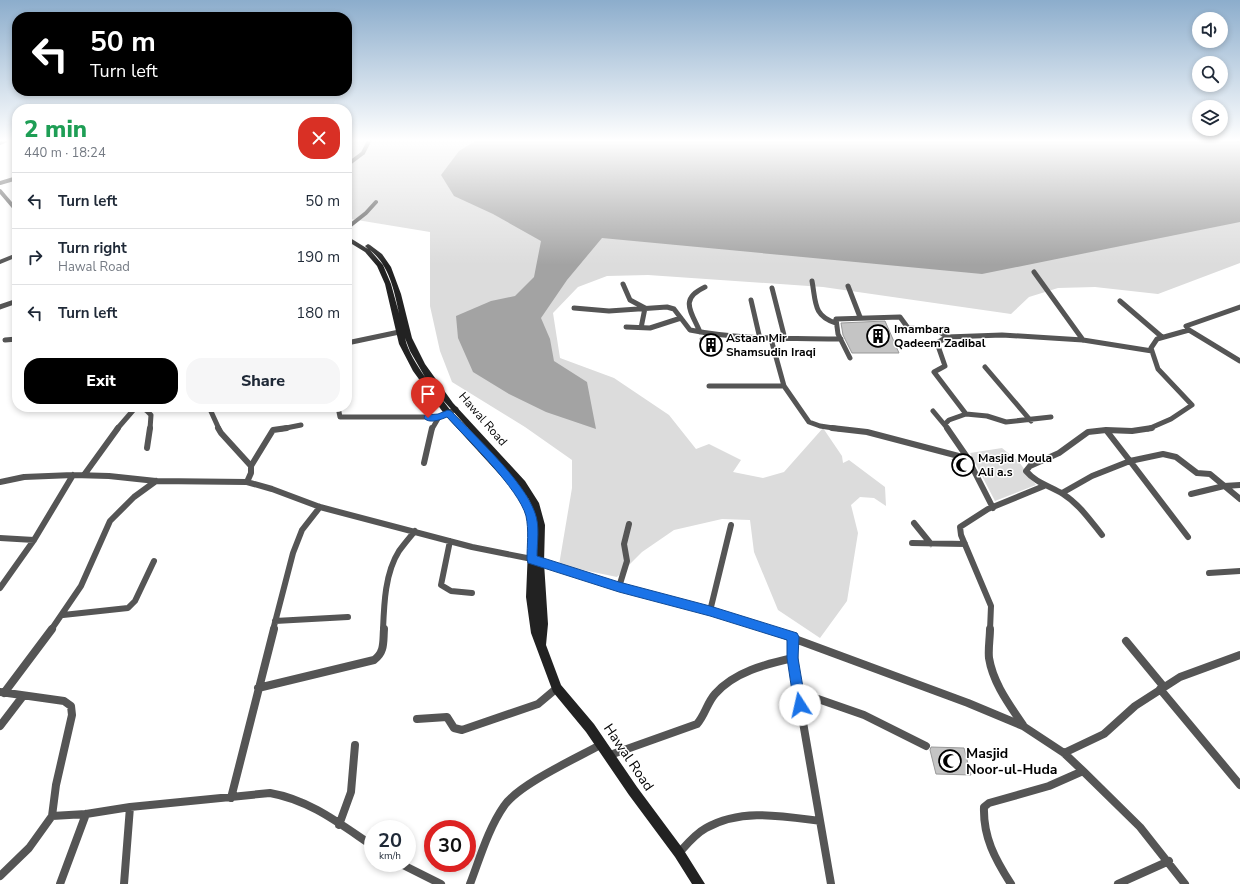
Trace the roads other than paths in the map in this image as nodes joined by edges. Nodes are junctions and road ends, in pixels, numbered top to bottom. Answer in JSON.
{"nodes":[{"id":1,"x":0,"y":191,"type":"edge"},
{"id":2,"x":376,"y":202,"type":"dead end"},
{"id":3,"x":12,"y":205,"type":"edge"},
{"id":4,"x":352,"y":224,"type":"edge"},
{"id":5,"x":352,"y":240,"type":"edge"},
{"id":6,"x":12,"y":258,"type":"edge"},
{"id":7,"x":0,"y":262,"type":"edge"},
{"id":8,"x":1034,"y":272,"type":"dead end"},
{"id":9,"x":812,"y":282,"type":"dead end"},
{"id":10,"x":623,"y":284,"type":"dead end"},
{"id":11,"x":848,"y":286,"type":"dead end"},
{"id":12,"x":705,"y":287,"type":"dead end"},
{"id":13,"x":772,"y":288,"type":"dead end"},
{"id":14,"x":751,"y":300,"type":"dead end"},
{"id":15,"x":1120,"y":301,"type":"dead end"},
{"id":16,"x":12,"y":303,"type":"edge"},
{"id":17,"x":1240,"y":306,"type":"edge"},
{"id":18,"x":0,"y":307,"type":"edge"},
{"id":19,"x":574,"y":308,"type":"dead end"},
{"id":20,"x":645,"y":308,"type":"junction"},
{"id":21,"x":860,"y":317,"type":"junction"},
{"id":22,"x":681,"y":318,"type":"junction"},
{"id":23,"x":836,"y":323,"type":"junction"},
{"id":24,"x":626,"y":327,"type":"dead end"},
{"id":25,"x":641,"y":328,"type":"junction"},
{"id":26,"x":1189,"y":330,"type":"junction"},
{"id":27,"x":403,"y":332,"type":"junction"},
{"id":28,"x":700,"y":332,"type":"junction"},
{"id":29,"x":947,"y":337,"type":"junction"},
{"id":30,"x":1162,"y":337,"type":"junction"},
{"id":31,"x":760,"y":338,"type":"junction"},
{"id":32,"x":12,"y":339,"type":"edge"},
{"id":33,"x":771,"y":339,"type":"junction"},
{"id":34,"x":784,"y":339,"type":"junction"},
{"id":35,"x":841,"y":339,"type":"junction"},
{"id":36,"x":5,"y":340,"type":"dead end"},
{"id":37,"x":1083,"y":340,"type":"junction"},
{"id":38,"x":352,"y":343,"type":"edge"},
{"id":39,"x":1152,"y":351,"type":"junction"},
{"id":40,"x":850,"y":358,"type":"dead end"},
{"id":41,"x":1240,"y":361,"type":"edge"},
{"id":42,"x":985,"y":367,"type":"dead end"},
{"id":43,"x":709,"y":386,"type":"dead end"},
{"id":44,"x":784,"y":386,"type":"junction"},
{"id":45,"x":452,"y":411,"type":"junction"},
{"id":46,"x":933,"y":411,"type":"dead end"},
{"id":47,"x":132,"y":412,"type":"edge"},
{"id":48,"x":149,"y":412,"type":"edge"},
{"id":49,"x":211,"y":412,"type":"edge"},
{"id":50,"x":339,"y":412,"type":"edge"},
{"id":51,"x":966,"y":414,"type":"junction"},
{"id":52,"x":439,"y":417,"type":"junction"},
{"id":53,"x":1051,"y":417,"type":"dead end"},
{"id":54,"x":1031,"y":421,"type":"junction"},
{"id":55,"x":945,"y":424,"type":"junction"},
{"id":56,"x":300,"y":425,"type":"dead end"},
{"id":57,"x":1106,"y":430,"type":"junction"},
{"id":58,"x":147,"y":448,"type":"dead end"},
{"id":59,"x":970,"y":459,"type":"junction"},
{"id":60,"x":1130,"y":461,"type":"junction"},
{"id":61,"x":424,"y":463,"type":"dead end"},
{"id":62,"x":251,"y":466,"type":"junction"},
{"id":63,"x":73,"y":475,"type":"junction"},
{"id":64,"x":84,"y":475,"type":"junction"},
{"id":65,"x":156,"y":481,"type":"junction"},
{"id":66,"x":0,"y":482,"type":"edge"},
{"id":67,"x":247,"y":482,"type":"junction"},
{"id":68,"x":1240,"y":485,"type":"edge"},
{"id":69,"x":1044,"y":486,"type":"junction"},
{"id":70,"x":1224,"y":486,"type":"junction"},
{"id":71,"x":1062,"y":493,"type":"junction"},
{"id":72,"x":1190,"y":494,"type":"dead end"},
{"id":73,"x":1240,"y":499,"type":"edge"},
{"id":74,"x":320,"y":507,"type":"junction"},
{"id":75,"x":993,"y":508,"type":"junction"},
{"id":76,"x":914,"y":523,"type":"dead end"},
{"id":77,"x":629,"y":524,"type":"dead end"},
{"id":78,"x":731,"y":525,"type":"dead end"},
{"id":79,"x":414,"y":531,"type":"junction"},
{"id":80,"x":1102,"y":535,"type":"dead end"},
{"id":81,"x":1188,"y":537,"type":"dead end"},
{"id":82,"x":0,"y":538,"type":"edge"},
{"id":83,"x":34,"y":540,"type":"junction"},
{"id":84,"x":450,"y":541,"type":"junction"},
{"id":85,"x":912,"y":543,"type":"dead end"},
{"id":86,"x":930,"y":544,"type":"junction"},
{"id":87,"x":964,"y":544,"type":"junction"},
{"id":88,"x":154,"y":561,"type":"dead end"},
{"id":89,"x":536,"y":561,"type":"junction"},
{"id":90,"x":1240,"y":571,"type":"edge"},
{"id":91,"x":1209,"y":573,"type":"dead end"},
{"id":92,"x":619,"y":587,"type":"junction"},
{"id":93,"x":0,"y":588,"type":"edge"},
{"id":94,"x":472,"y":593,"type":"dead end"},
{"id":95,"x":710,"y":611,"type":"junction"},
{"id":96,"x":64,"y":615,"type":"junction"},
{"id":97,"x":348,"y":617,"type":"dead end"},
{"id":98,"x":275,"y":620,"type":"junction"},
{"id":99,"x":793,"y":637,"type":"junction"},
{"id":100,"x":1126,"y":641,"type":"dead end"},
{"id":101,"x":1240,"y":656,"type":"edge"},
{"id":102,"x":793,"y":658,"type":"junction"},
{"id":103,"x":258,"y":688,"type":"junction"},
{"id":104,"x":557,"y":688,"type":"junction"},
{"id":105,"x":1162,"y":688,"type":"junction"},
{"id":106,"x":2,"y":692,"type":"edge"},
{"id":107,"x":798,"y":692,"type":"junction"},
{"id":108,"x":23,"y":696,"type":"junction"},
{"id":109,"x":417,"y":719,"type":"dead end"},
{"id":110,"x":0,"y":726,"type":"edge"},
{"id":111,"x":1023,"y":726,"type":"junction"},
{"id":112,"x":602,"y":744,"type":"junction"},
{"id":113,"x":355,"y":745,"type":"dead end"},
{"id":114,"x":926,"y":746,"type":"dead end"},
{"id":115,"x":1064,"y":753,"type":"junction"},
{"id":116,"x":610,"y":755,"type":"junction"},
{"id":117,"x":1083,"y":771,"type":"junction"},
{"id":118,"x":1240,"y":785,"type":"edge"},
{"id":119,"x":231,"y":798,"type":"junction"},
{"id":120,"x":130,"y":807,"type":"junction"},
{"id":121,"x":86,"y":814,"type":"junction"},
{"id":122,"x":52,"y":816,"type":"junction"},
{"id":123,"x":820,"y":821,"type":"junction"},
{"id":124,"x":340,"y":825,"type":"junction"},
{"id":125,"x":364,"y":840,"type":"edge"},
{"id":126,"x":679,"y":853,"type":"junction"},
{"id":127,"x":1169,"y":861,"type":"junction"},
{"id":128,"x":416,"y":872,"type":"edge"},
{"id":129,"x":0,"y":876,"type":"edge"},
{"id":130,"x":60,"y":884,"type":"edge"},
{"id":131,"x":124,"y":884,"type":"edge"},
{"id":132,"x":441,"y":884,"type":"edge"},
{"id":133,"x":470,"y":884,"type":"edge"},
{"id":134,"x":699,"y":884,"type":"edge"},
{"id":135,"x":831,"y":884,"type":"edge"},
{"id":136,"x":1011,"y":884,"type":"edge"},
{"id":137,"x":1118,"y":884,"type":"edge"},
{"id":138,"x":1185,"y":884,"type":"edge"}],
"edges":[{"from":1,"to":3,"type":"street"},
{"from":2,"to":4,"type":"street"},
{"from":5,"to":27,"type":"main road","name":"Hawal Road"},
{"from":6,"to":7,"type":"street"},
{"from":8,"to":37,"type":"street"},
{"from":9,"to":23,"type":"street"},
{"from":10,"to":20,"type":"street"},
{"from":11,"to":21,"type":"street"},
{"from":12,"to":28,"type":"street"},
{"from":13,"to":34,"type":"street"},
{"from":14,"to":31,"type":"street"},
{"from":15,"to":30,"type":"street"},
{"from":16,"to":18,"type":"street"},
{"from":17,"to":26,"type":"street"},
{"from":19,"to":20,"type":"street"},
{"from":20,"to":22,"type":"street"},
{"from":20,"to":25,"type":"street"},
{"from":21,"to":23,"type":"street"},
{"from":21,"to":29,"type":"street"},
{"from":22,"to":25,"type":"street"},
{"from":22,"to":28,"type":"street"},
{"from":23,"to":35,"type":"street"},
{"from":24,"to":25,"type":"street"},
{"from":26,"to":30,"type":"street"},
{"from":26,"to":41,"type":"street"},
{"from":27,"to":38,"type":"street"},
{"from":27,"to":45,"type":"main road","name":"Hawal Road"},
{"from":28,"to":31,"type":"street"},
{"from":29,"to":37,"type":"street"},
{"from":29,"to":51,"type":"street"},
{"from":30,"to":39,"type":"street"},
{"from":31,"to":33,"type":"street"},
{"from":32,"to":36,"type":"street"},
{"from":33,"to":34,"type":"street"},
{"from":33,"to":44,"type":"street"},
{"from":34,"to":35,"type":"street"},
{"from":35,"to":40,"type":"street"},
{"from":37,"to":39,"type":"street"},
{"from":39,"to":57,"type":"street"},
{"from":42,"to":54,"type":"street"},
{"from":43,"to":44,"type":"street"},
{"from":44,"to":59,"type":"street"},
{"from":45,"to":52,"type":"street"},
{"from":45,"to":89,"type":"main road","name":"Hawal Road"},
{"from":46,"to":55,"type":"street"},
{"from":47,"to":64,"type":"street"},
{"from":48,"to":58,"type":"street"},
{"from":49,"to":62,"type":"street"},
{"from":50,"to":52,"type":"street"},
{"from":51,"to":54,"type":"street"},
{"from":51,"to":55,"type":"street"},
{"from":52,"to":61,"type":"street"},
{"from":53,"to":54,"type":"street"},
{"from":55,"to":59,"type":"street"},
{"from":56,"to":62,"type":"street"},
{"from":57,"to":60,"type":"street"},
{"from":57,"to":69,"type":"street"},
{"from":59,"to":75,"type":"street"},
{"from":60,"to":70,"type":"street"},
{"from":60,"to":71,"type":"street"},
{"from":60,"to":81,"type":"street"},
{"from":62,"to":67,"type":"street"},
{"from":63,"to":64,"type":"street"},
{"from":63,"to":66,"type":"street"},
{"from":63,"to":83,"type":"street"},
{"from":64,"to":65,"type":"street"},
{"from":65,"to":67,"type":"street"},
{"from":65,"to":96,"type":"street"},
{"from":67,"to":74,"type":"street"},
{"from":68,"to":70,"type":"street"},
{"from":69,"to":71,"type":"street"},
{"from":69,"to":75,"type":"street"},
{"from":70,"to":72,"type":"street"},
{"from":70,"to":73,"type":"street"},
{"from":71,"to":80,"type":"street"},
{"from":74,"to":79,"type":"street"},
{"from":74,"to":98,"type":"street"},
{"from":75,"to":87,"type":"street"},
{"from":76,"to":86,"type":"street"},
{"from":77,"to":92,"type":"street"},
{"from":78,"to":95,"type":"street"},
{"from":79,"to":84,"type":"street"},
{"from":79,"to":103,"type":"street"},
{"from":82,"to":83,"type":"street"},
{"from":83,"to":93,"type":"street"},
{"from":84,"to":89,"type":"street"},
{"from":84,"to":94,"type":"street"},
{"from":85,"to":86,"type":"street"},
{"from":86,"to":87,"type":"street"},
{"from":87,"to":111,"type":"street"},
{"from":88,"to":96,"type":"street"},
{"from":89,"to":92,"type":"street"},
{"from":89,"to":104,"type":"main road","name":"Hawal Road"},
{"from":90,"to":91,"type":"street"},
{"from":92,"to":95,"type":"street"},
{"from":95,"to":99,"type":"street"},
{"from":96,"to":106,"type":"street"},
{"from":97,"to":98,"type":"street"},
{"from":98,"to":103,"type":"street"},
{"from":99,"to":102,"type":"street"},
{"from":99,"to":111,"type":"street"},
{"from":100,"to":105,"type":"street"},
{"from":101,"to":105,"type":"street"},
{"from":102,"to":107,"type":"street"},
{"from":102,"to":116,"type":"street"},
{"from":103,"to":119,"type":"street"},
{"from":104,"to":109,"type":"street"},
{"from":104,"to":112,"type":"main road","name":"Hawal Road"},
{"from":105,"to":115,"type":"street"},
{"from":105,"to":118,"type":"street"},
{"from":106,"to":108,"type":"street"},
{"from":107,"to":114,"type":"street"},
{"from":107,"to":123,"type":"street"},
{"from":108,"to":110,"type":"street"},
{"from":108,"to":122,"type":"street"},
{"from":111,"to":115,"type":"street"},
{"from":112,"to":116,"type":"main road","name":"Hawal Road"},
{"from":112,"to":133,"type":"street"},
{"from":113,"to":124,"type":"street"},
{"from":115,"to":117,"type":"street"},
{"from":116,"to":126,"type":"main road","name":"Hawal Road"},
{"from":117,"to":127,"type":"street"},
{"from":117,"to":136,"type":"street"},
{"from":119,"to":120,"type":"street"},
{"from":119,"to":124,"type":"street"},
{"from":120,"to":121,"type":"street"},
{"from":120,"to":131,"type":"street"},
{"from":121,"to":122,"type":"street"},
{"from":121,"to":130,"type":"street"},
{"from":122,"to":129,"type":"street"},
{"from":123,"to":126,"type":"street"},
{"from":123,"to":135,"type":"street"},
{"from":124,"to":125,"type":"street"},
{"from":126,"to":134,"type":"main road","name":"Hawal Road"},
{"from":127,"to":137,"type":"street"},
{"from":127,"to":138,"type":"street"},
{"from":128,"to":132,"type":"street"}]}
